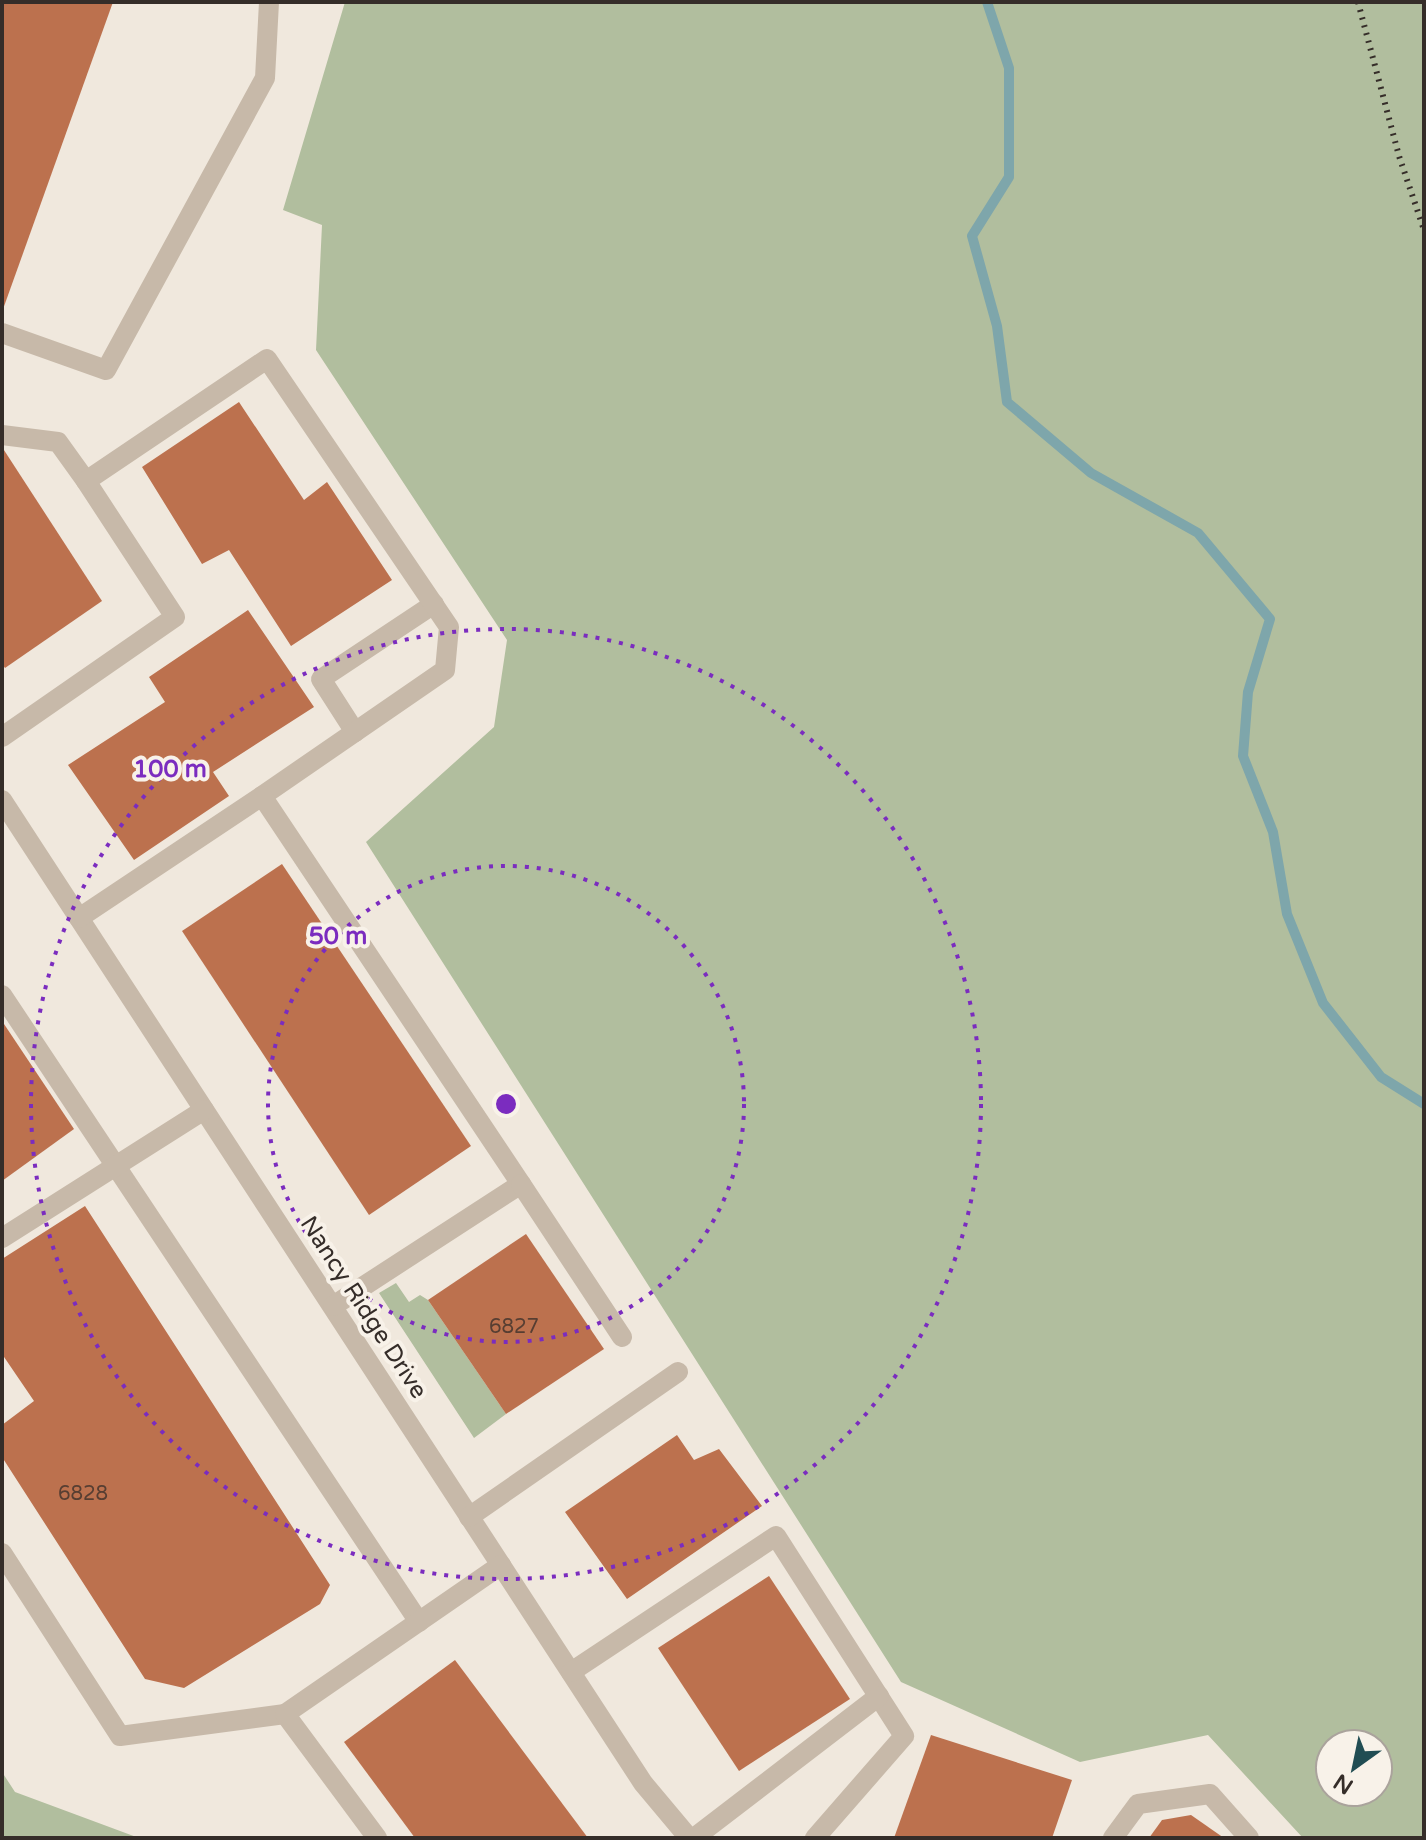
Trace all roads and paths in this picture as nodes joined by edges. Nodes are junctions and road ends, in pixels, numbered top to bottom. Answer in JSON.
{"nodes":[{"id":1,"x":269,"y":2,"type":"edge"},
{"id":2,"x":2,"y":333,"type":"edge"},
{"id":3,"x":2,"y":435,"type":"edge"},
{"id":4,"x":86,"y":481,"type":"junction"},
{"id":5,"x":434,"y":604,"type":"junction"},
{"id":6,"x":355,"y":732,"type":"junction"},
{"id":7,"x":2,"y":737,"type":"edge"},
{"id":8,"x":262,"y":796,"type":"junction"},
{"id":9,"x":2,"y":800,"type":"edge"},
{"id":10,"x":79,"y":918,"type":"junction"},
{"id":11,"x":2,"y":995,"type":"edge"},
{"id":12,"x":204,"y":1110,"type":"junction"},
{"id":13,"x":115,"y":1167,"type":"junction"},
{"id":14,"x":521,"y":1184,"type":"junction"},
{"id":15,"x":2,"y":1238,"type":"edge"},
{"id":16,"x":333,"y":1306,"type":"junction"},
{"id":17,"x":622,"y":1337,"type":"dead end"},
{"id":18,"x":678,"y":1372,"type":"dead end"},
{"id":19,"x":469,"y":1517,"type":"junction"},
{"id":20,"x":2,"y":1553,"type":"edge"},
{"id":21,"x":501,"y":1565,"type":"junction"},
{"id":22,"x":419,"y":1622,"type":"junction"},
{"id":23,"x":571,"y":1672,"type":"junction"},
{"id":24,"x":879,"y":1696,"type":"junction"},
{"id":25,"x":285,"y":1714,"type":"junction"},
{"id":26,"x":377,"y":1838,"type":"edge"},
{"id":27,"x":691,"y":1838,"type":"edge"},
{"id":28,"x":815,"y":1838,"type":"edge"},
{"id":29,"x":1113,"y":1838,"type":"edge"},
{"id":30,"x":1249,"y":1838,"type":"edge"}],
"edges":[{"from":1,"to":2,"type":"street"},
{"from":3,"to":4,"type":"street"},
{"from":4,"to":5,"type":"street"},
{"from":4,"to":7,"type":"street"},
{"from":5,"to":6,"type":"street"},
{"from":5,"to":6,"type":"street"},
{"from":6,"to":8,"type":"street"},
{"from":8,"to":10,"type":"street"},
{"from":8,"to":14,"type":"street"},
{"from":9,"to":10,"type":"street","name":"Nancy Ridge Drive"},
{"from":10,"to":12,"type":"street","name":"Nancy Ridge Drive"},
{"from":11,"to":13,"type":"street"},
{"from":12,"to":13,"type":"street"},
{"from":12,"to":16,"type":"street","name":"Nancy Ridge Drive"},
{"from":13,"to":15,"type":"street"},
{"from":13,"to":22,"type":"street"},
{"from":14,"to":16,"type":"street"},
{"from":14,"to":17,"type":"street"},
{"from":16,"to":19,"type":"street","name":"Nancy Ridge Drive"},
{"from":18,"to":19,"type":"street"},
{"from":19,"to":21,"type":"street","name":"Nancy Ridge Drive"},
{"from":20,"to":25,"type":"street"},
{"from":21,"to":22,"type":"street"},
{"from":21,"to":23,"type":"street","name":"Nancy Ridge Drive"},
{"from":22,"to":25,"type":"street"},
{"from":23,"to":24,"type":"street"},
{"from":23,"to":27,"type":"street","name":"Nancy Ridge Drive"},
{"from":24,"to":27,"type":"street"},
{"from":24,"to":28,"type":"street"},
{"from":25,"to":26,"type":"street"},
{"from":29,"to":30,"type":"street"}]}
